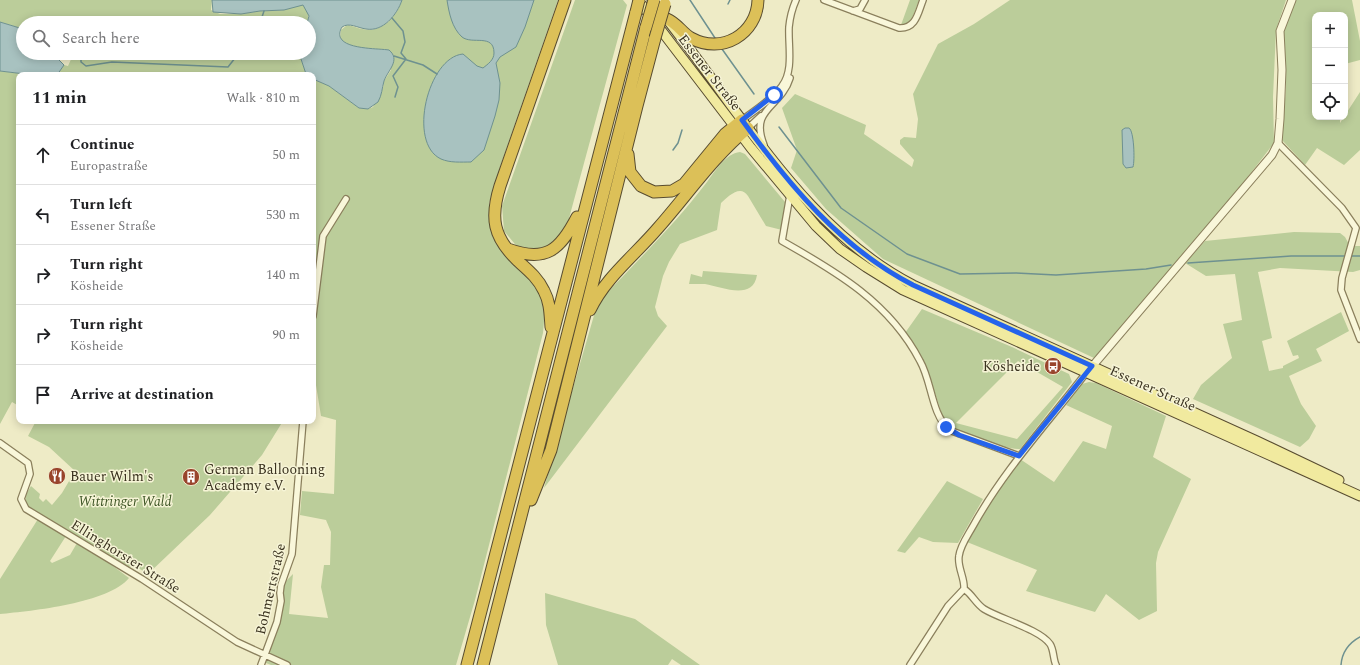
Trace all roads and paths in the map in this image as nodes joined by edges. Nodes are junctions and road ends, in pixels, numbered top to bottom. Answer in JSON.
{"nodes":[{"id":1,"x":565,"y":0,"type":"edge"},
{"id":2,"x":639,"y":0,"type":"edge"},
{"id":3,"x":653,"y":0,"type":"edge"},
{"id":4,"x":758,"y":0,"type":"edge"},
{"id":5,"x":796,"y":0,"type":"edge"},
{"id":6,"x":824,"y":0,"type":"edge"},
{"id":7,"x":865,"y":0,"type":"edge"},
{"id":8,"x":922,"y":0,"type":"edge"},
{"id":9,"x":1292,"y":0,"type":"edge"},
{"id":10,"x":666,"y":1,"type":"edge"},
{"id":11,"x":853,"y":11,"type":"junction"},
{"id":12,"x":667,"y":19,"type":"junction"},
{"id":13,"x":789,"y":53,"type":"junction"},
{"id":14,"x":636,"y":106,"type":"junction"},
{"id":15,"x":765,"y":112,"type":"junction"},
{"id":16,"x":741,"y":127,"type":"junction"},
{"id":17,"x":1278,"y":143,"type":"junction"},
{"id":18,"x":770,"y":157,"type":"junction"},
{"id":19,"x":790,"y":195,"type":"junction"},
{"id":20,"x":346,"y":199,"type":"dead end"},
{"id":21,"x":586,"y":200,"type":"junction"},
{"id":22,"x":508,"y":249,"type":"junction"},
{"id":23,"x":316,"y":292,"type":"edge"},
{"id":24,"x":581,"y":329,"type":"junction"},
{"id":25,"x":551,"y":337,"type":"junction"},
{"id":26,"x":1360,"y":339,"type":"edge"},
{"id":27,"x":1089,"y":370,"type":"junction"},
{"id":28,"x":303,"y":424,"type":"edge"},
{"id":29,"x":0,"y":443,"type":"edge"},
{"id":30,"x":1019,"y":456,"type":"junction"},
{"id":31,"x":1360,"y":490,"type":"edge"},
{"id":32,"x":1360,"y":496,"type":"edge"},
{"id":33,"x":517,"y":531,"type":"junction"},
{"id":34,"x":964,"y":589,"type":"junction"},
{"id":35,"x":264,"y":654,"type":"junction"},
{"id":36,"x":261,"y":665,"type":"edge"},
{"id":37,"x":287,"y":665,"type":"edge"},
{"id":38,"x":467,"y":665,"type":"edge"},
{"id":39,"x":483,"y":665,"type":"edge"},
{"id":40,"x":910,"y":665,"type":"edge"},
{"id":41,"x":1056,"y":665,"type":"edge"}],
"edges":[{"from":1,"to":22,"type":"highway"},
{"from":2,"to":16,"type":"main road","name":"Essener Straße"},
{"from":2,"to":21,"type":"highway","bridge":true},
{"from":3,"to":12,"type":"main road","name":"Essener Straße"},
{"from":3,"to":33,"type":"highway","bridge":true},
{"from":4,"to":12,"type":"highway"},
{"from":5,"to":13,"type":"street"},
{"from":6,"to":11,"type":"street"},
{"from":7,"to":11,"type":"street"},
{"from":8,"to":11,"type":"street"},
{"from":9,"to":17,"type":"street"},
{"from":10,"to":14,"type":"highway","bridge":true},
{"from":12,"to":16,"type":"main road","name":"Essener Straße"},
{"from":13,"to":15,"type":"street"},
{"from":13,"to":16,"type":"street"},
{"from":14,"to":16,"type":"highway"},
{"from":14,"to":24,"type":"highway"},
{"from":15,"to":16,"type":"street"},
{"from":15,"to":18,"type":"street"},
{"from":16,"to":18,"type":"main road","name":"Essener Straße"},
{"from":16,"to":19,"type":"main road","name":"Essener Straße"},
{"from":16,"to":24,"type":"highway"},
{"from":17,"to":26,"type":"street"},
{"from":17,"to":27,"type":"street"},
{"from":18,"to":27,"type":"main road","name":"Essener Straße"},
{"from":19,"to":27,"type":"main road","name":"Essener Straße"},
{"from":19,"to":30,"type":"street"},
{"from":20,"to":23,"type":"street"},
{"from":21,"to":22,"type":"highway"},
{"from":21,"to":25,"type":"highway"},
{"from":22,"to":25,"type":"highway"},
{"from":24,"to":33,"type":"highway"},
{"from":25,"to":38,"type":"highway"},
{"from":27,"to":30,"type":"street"},
{"from":27,"to":31,"type":"main road","name":"Essener Straße"},
{"from":27,"to":32,"type":"main road","name":"Essener Straße"},
{"from":28,"to":35,"type":"street","name":"Bohmertstraße"},
{"from":29,"to":35,"type":"street","name":"Ellinghorster Straße"},
{"from":30,"to":34,"type":"street"},
{"from":33,"to":39,"type":"highway"},
{"from":34,"to":40,"type":"street"},
{"from":34,"to":41,"type":"street"},
{"from":35,"to":36,"type":"street","name":"Bohmertstraße"},
{"from":35,"to":37,"type":"street","name":"Ellinghorster Straße"}]}
